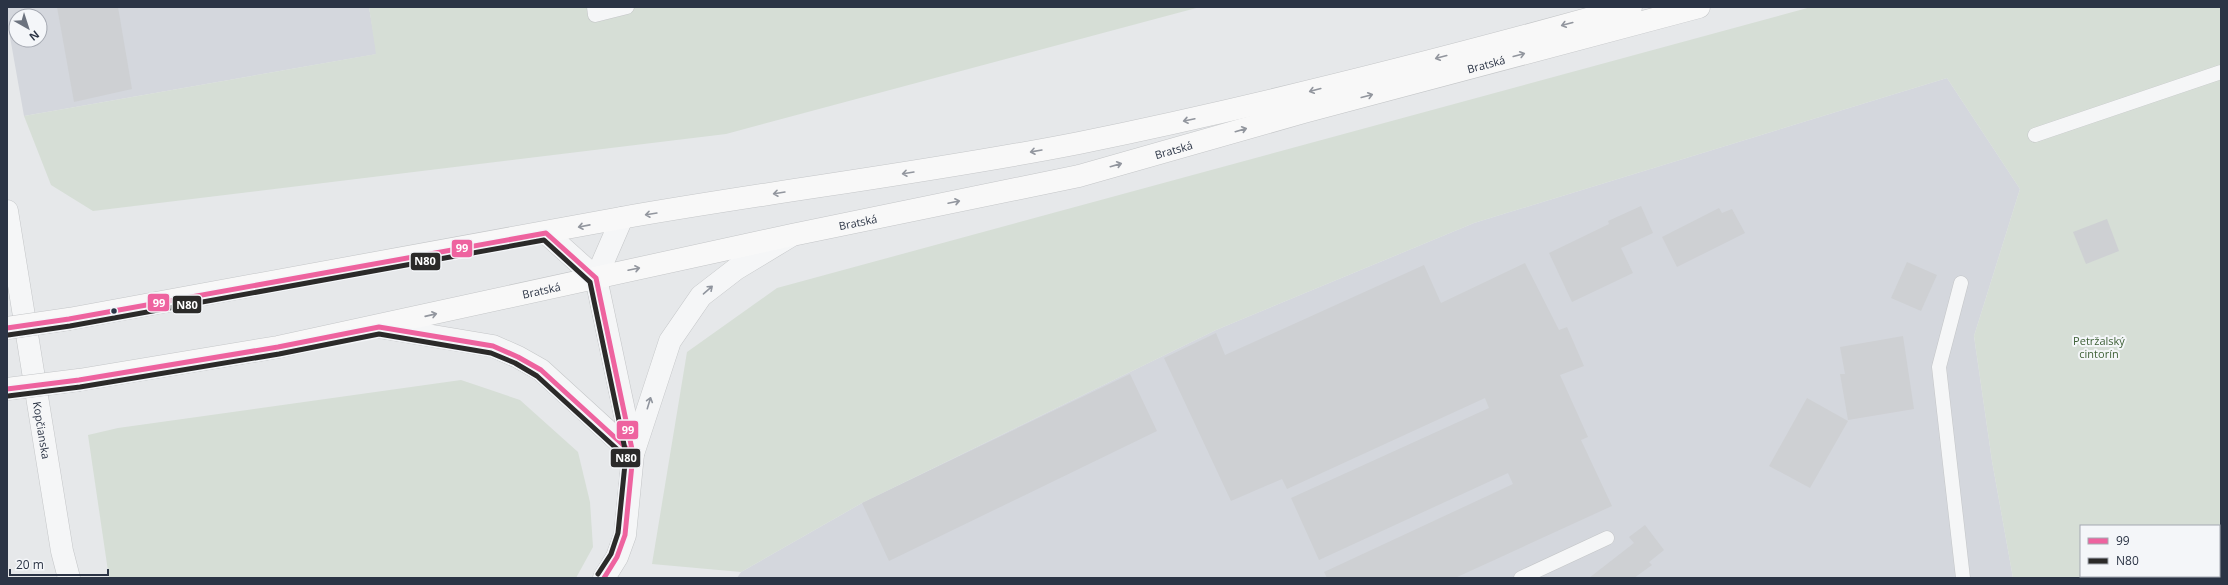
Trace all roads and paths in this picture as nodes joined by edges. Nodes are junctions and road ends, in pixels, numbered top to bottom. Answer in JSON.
{"nodes":[{"id":1,"x":594,"y":7,"type":"edge"},
{"id":2,"x":627,"y":7,"type":"edge"},
{"id":3,"x":1699,"y":7,"type":"edge"},
{"id":4,"x":1635,"y":15,"type":"edge"},
{"id":5,"x":2221,"y":72,"type":"edge"},
{"id":6,"x":2034,"y":135,"type":"dead end"},
{"id":7,"x":7,"y":211,"type":"edge"},
{"id":8,"x":622,"y":218,"type":"junction"},
{"id":9,"x":546,"y":233,"type":"junction"},
{"id":10,"x":792,"y":235,"type":"junction"},
{"id":11,"x":596,"y":278,"type":"junction"},
{"id":12,"x":1961,"y":283,"type":"dead end"},
{"id":13,"x":379,"y":326,"type":"junction"},
{"id":14,"x":7,"y":328,"type":"edge"},
{"id":15,"x":7,"y":389,"type":"edge"},
{"id":16,"x":633,"y":454,"type":"junction"},
{"id":17,"x":1607,"y":538,"type":"dead end"},
{"id":18,"x":69,"y":578,"type":"edge"},
{"id":19,"x":604,"y":578,"type":"edge"},
{"id":20,"x":1521,"y":578,"type":"edge"},
{"id":21,"x":1963,"y":578,"type":"edge"}],
"edges":[{"from":1,"to":2,"type":"lane"},
{"from":3,"to":4,"type":"main road","name":"Bratská"},
{"from":4,"to":8,"type":"main road","name":"Bratská","one_way":true},
{"from":10,"to":4,"type":"main road","name":"Bratská","one_way":true},
{"from":5,"to":6,"type":"lane"},
{"from":7,"to":18,"type":"street","name":"Kopčianska"},
{"from":8,"to":9,"type":"main road","name":"Bratská","one_way":true},
{"from":8,"to":11,"type":"street"},
{"from":9,"to":11,"type":"street"},
{"from":9,"to":14,"type":"main road","name":"Bratská","bridge":true},
{"from":11,"to":10,"type":"main road","name":"Bratská","one_way":true},
{"from":16,"to":10,"type":"street","one_way":true},
{"from":13,"to":11,"type":"main road","name":"Bratská","one_way":true},
{"from":11,"to":16,"type":"street"},
{"from":12,"to":21,"type":"lane"},
{"from":13,"to":15,"type":"main road","name":"Bratská","bridge":true},
{"from":13,"to":16,"type":"street"},
{"from":16,"to":19,"type":"street"},
{"from":17,"to":20,"type":"lane"}]}
